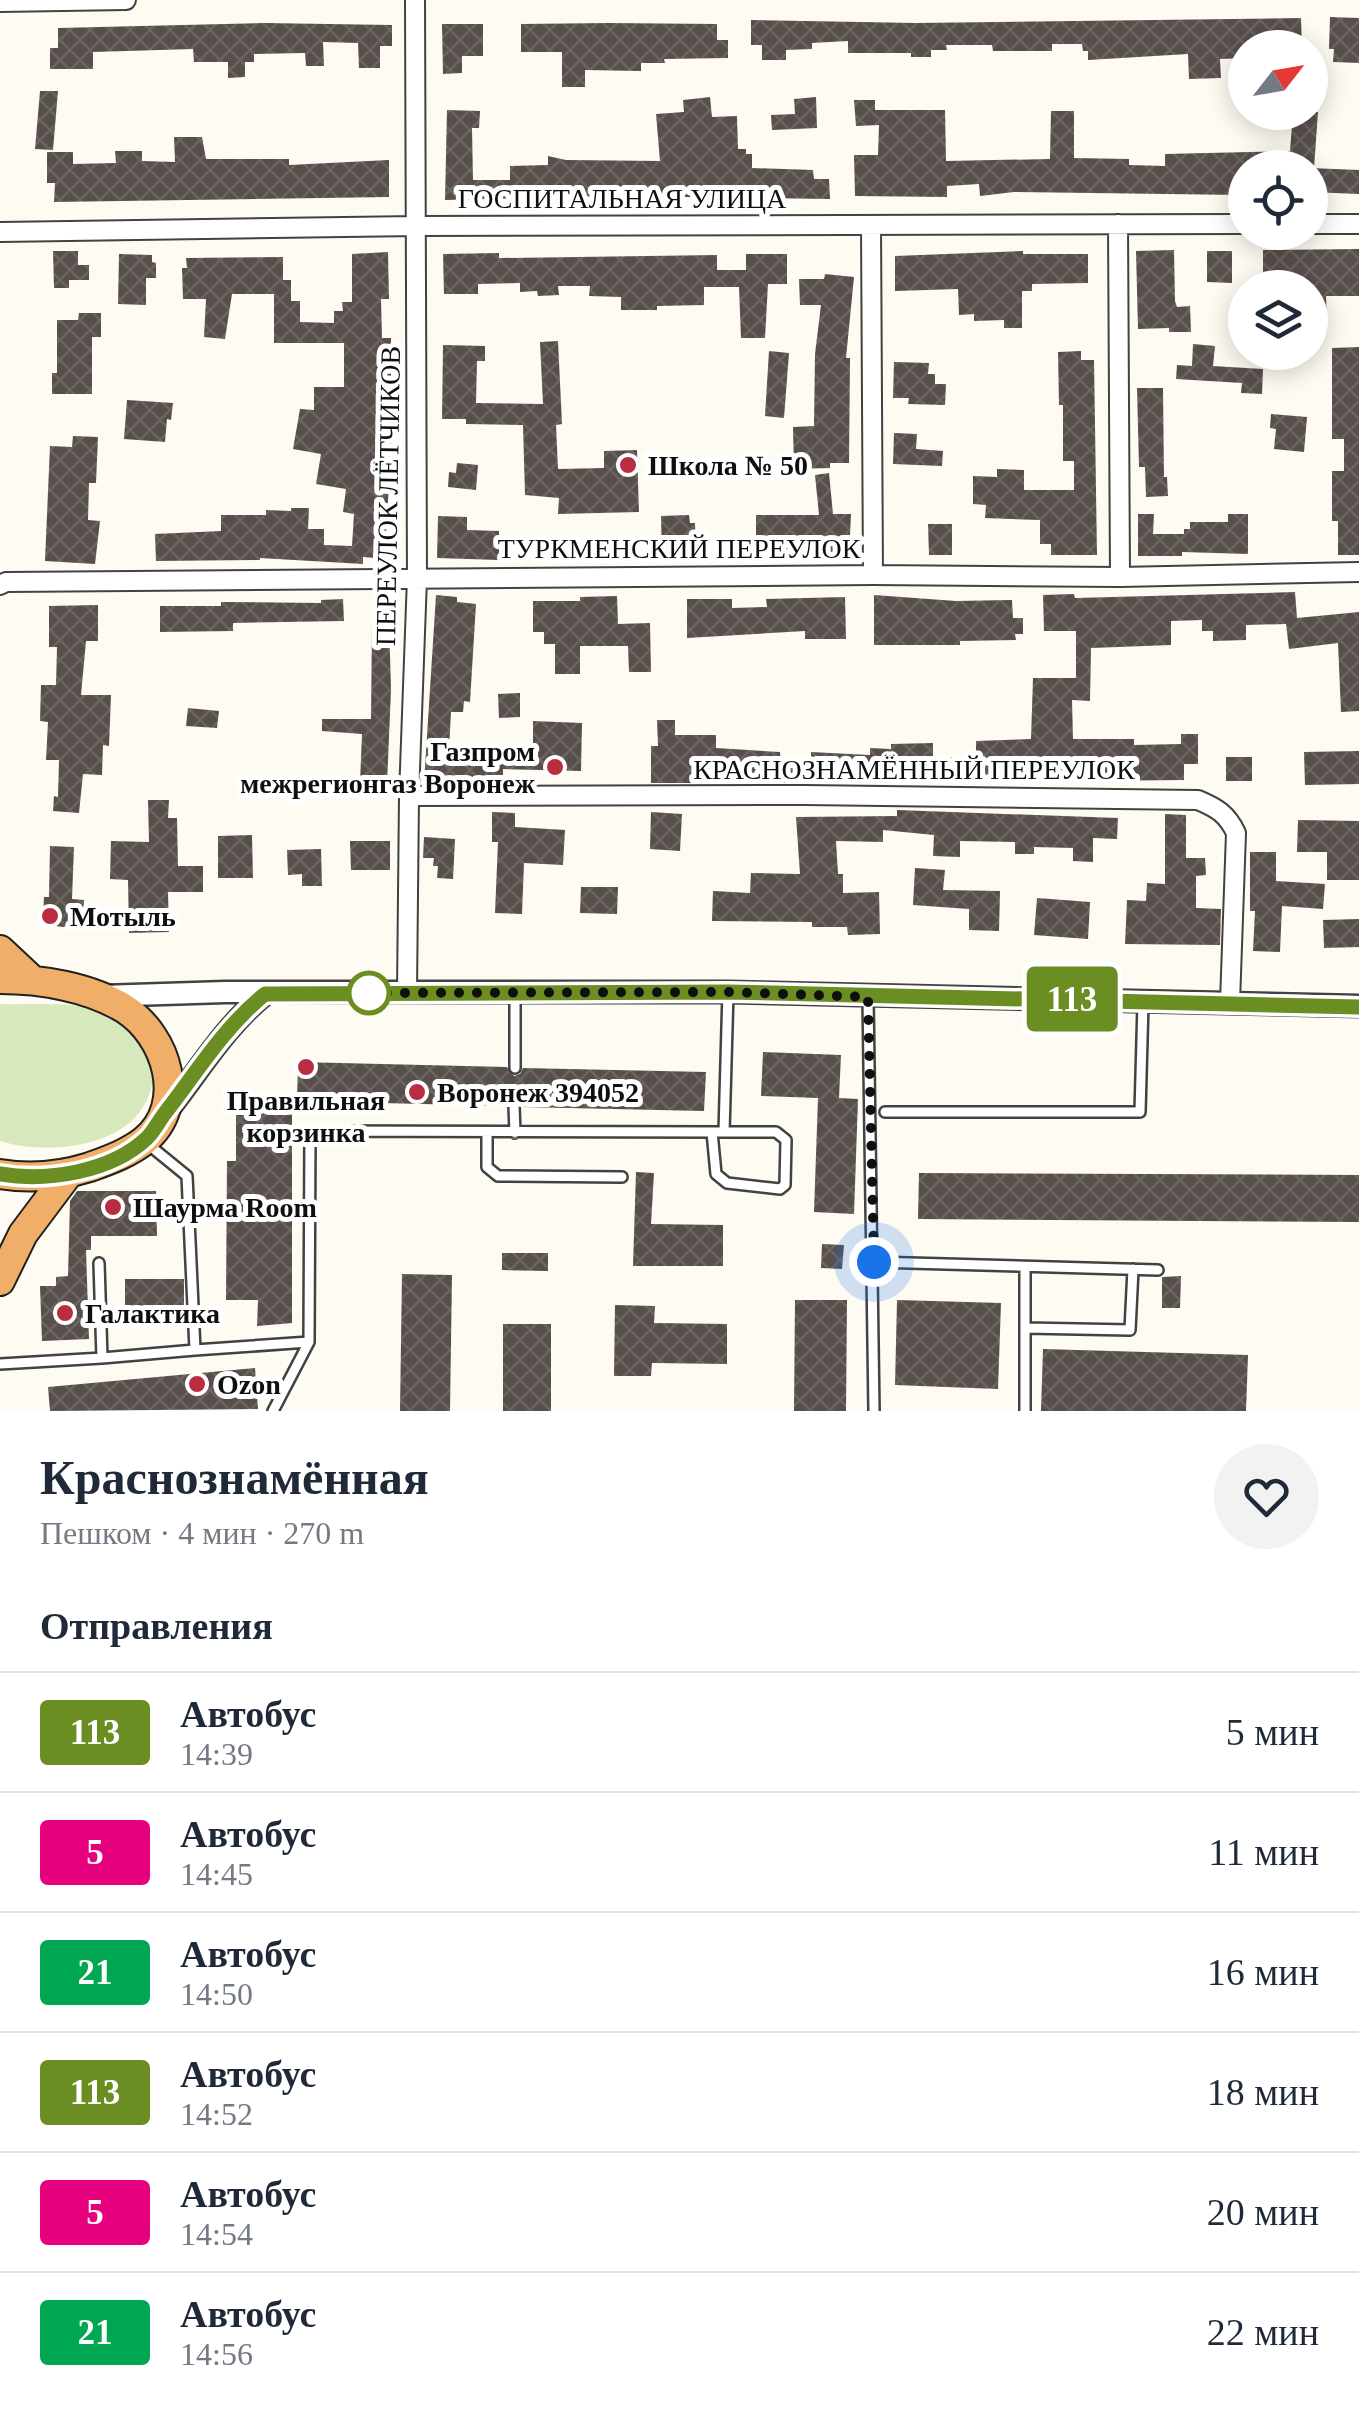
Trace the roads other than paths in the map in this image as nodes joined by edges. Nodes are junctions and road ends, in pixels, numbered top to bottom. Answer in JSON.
{"nodes":[{"id":1,"x":126,"y":0,"type":"edge"},
{"id":2,"x":415,"y":0,"type":"edge"},
{"id":3,"x":0,"y":2,"type":"edge"},
{"id":4,"x":1118,"y":224,"type":"junction"},
{"id":5,"x":1228,"y":224,"type":"edge"},
{"id":6,"x":1328,"y":224,"type":"edge"},
{"id":7,"x":1359,"y":224,"type":"edge"},
{"id":8,"x":870,"y":225,"type":"junction"},
{"id":9,"x":417,"y":226,"type":"junction"},
{"id":10,"x":0,"y":232,"type":"edge"},
{"id":11,"x":1359,"y":572,"type":"edge"},
{"id":12,"x":873,"y":574,"type":"junction"},
{"id":13,"x":1120,"y":576,"type":"junction"},
{"id":14,"x":417,"y":578,"type":"junction"},
{"id":15,"x":0,"y":585,"type":"edge"},
{"id":16,"x":408,"y":796,"type":"junction"},
{"id":17,"x":0,"y":950,"type":"edge"},
{"id":18,"x":0,"y":980,"type":"edge"},
{"id":19,"x":32,"y":980,"type":"junction"},
{"id":20,"x":515,"y":991,"type":"junction"},
{"id":21,"x":407,"y":992,"type":"junction"},
{"id":22,"x":728,"y":992,"type":"junction"},
{"id":23,"x":265,"y":994,"type":"junction"},
{"id":24,"x":99,"y":996,"type":"junction"},
{"id":25,"x":868,"y":997,"type":"junction"},
{"id":26,"x":1143,"y":1000,"type":"junction"},
{"id":27,"x":1230,"y":1002,"type":"junction"},
{"id":28,"x":1359,"y":1006,"type":"edge"},
{"id":29,"x":515,"y":1068,"type":"dead end"},
{"id":30,"x":514,"y":1106,"type":"dead end"},
{"id":31,"x":886,"y":1112,"type":"dead end"},
{"id":32,"x":162,"y":1116,"type":"junction"},
{"id":33,"x":487,"y":1132,"type":"junction"},
{"id":34,"x":514,"y":1132,"type":"junction"},
{"id":35,"x":712,"y":1132,"type":"junction"},
{"id":36,"x":724,"y":1132,"type":"junction"},
{"id":37,"x":144,"y":1140,"type":"junction"},
{"id":38,"x":0,"y":1174,"type":"edge"},
{"id":39,"x":68,"y":1174,"type":"junction"},
{"id":40,"x":622,"y":1177,"type":"dead end"},
{"id":41,"x":874,"y":1262,"type":"junction"},
{"id":42,"x":100,"y":1263,"type":"dead end"},
{"id":43,"x":1025,"y":1267,"type":"junction"},
{"id":44,"x":1133,"y":1270,"type":"junction"},
{"id":45,"x":1158,"y":1270,"type":"dead end"},
{"id":46,"x":0,"y":1281,"type":"edge"},
{"id":47,"x":1025,"y":1328,"type":"junction"},
{"id":48,"x":309,"y":1342,"type":"junction"},
{"id":49,"x":194,"y":1350,"type":"junction"},
{"id":50,"x":102,"y":1358,"type":"junction"},
{"id":51,"x":0,"y":1364,"type":"edge"},
{"id":52,"x":273,"y":1411,"type":"edge"},
{"id":53,"x":874,"y":1411,"type":"edge"},
{"id":54,"x":1025,"y":1411,"type":"edge"}],
"edges":[{"from":1,"to":3,"type":"street"},
{"from":2,"to":9,"type":"street","name":"ПЕРЕУЛОК ЛЁТЧИКОВ"},
{"from":4,"to":5,"type":"street","name":"ГОСПИТАЛЬНАЯ УЛИЦА"},
{"from":4,"to":8,"type":"street","name":"ГОСПИТАЛЬНАЯ УЛИЦА"},
{"from":4,"to":13,"type":"street"},
{"from":6,"to":7,"type":"street"},
{"from":8,"to":9,"type":"street","name":"ГОСПИТАЛЬНАЯ УЛИЦА"},
{"from":8,"to":12,"type":"street"},
{"from":9,"to":10,"type":"street","name":"ГОСПИТАЛЬНАЯ УЛИЦА"},
{"from":9,"to":14,"type":"street","name":"ПЕРЕУЛОК ЛЁТЧИКОВ"},
{"from":11,"to":13,"type":"street","name":"ТУРКМЕНСКИЙ ПЕРЕУЛОК"},
{"from":12,"to":13,"type":"street","name":"ТУРКМЕНСКИЙ ПЕРЕУЛОК"},
{"from":12,"to":14,"type":"street","name":"ТУРКМЕНСКИЙ ПЕРЕУЛОК"},
{"from":14,"to":15,"type":"street","name":"ТУРКМЕНСКИЙ ПЕРЕУЛОК"},
{"from":14,"to":16,"type":"street","name":"ПЕРЕУЛОК ЛЁТЧИКОВ"},
{"from":16,"to":21,"type":"street","name":"ПЕРЕУЛОК ЛЁТЧИКОВ"},
{"from":16,"to":27,"type":"street","name":"КРАСНОЗНАМЁННЫЙ ПЕРЕУЛОК"},
{"from":17,"to":19,"type":"highway"},
{"from":18,"to":19,"type":"highway"},
{"from":19,"to":24,"type":"highway"},
{"from":20,"to":21,"type":"street"},
{"from":20,"to":22,"type":"street"},
{"from":20,"to":29,"type":"lane"},
{"from":21,"to":23,"type":"street"},
{"from":22,"to":25,"type":"street"},
{"from":22,"to":36,"type":"lane"},
{"from":23,"to":24,"type":"street"},
{"from":23,"to":32,"type":"street"},
{"from":24,"to":32,"type":"highway"},
{"from":25,"to":26,"type":"street"},
{"from":25,"to":41,"type":"lane"},
{"from":26,"to":27,"type":"street"},
{"from":26,"to":31,"type":"lane"},
{"from":27,"to":28,"type":"street"},
{"from":30,"to":34,"type":"lane"},
{"from":32,"to":37,"type":"highway"},
{"from":33,"to":34,"type":"lane"},
{"from":33,"to":40,"type":"lane"},
{"from":33,"to":48,"type":"lane"},
{"from":34,"to":35,"type":"lane"},
{"from":35,"to":36,"type":"lane"},
{"from":35,"to":36,"type":"lane"},
{"from":37,"to":39,"type":"highway"},
{"from":37,"to":49,"type":"lane"},
{"from":38,"to":39,"type":"highway"},
{"from":39,"to":46,"type":"highway"},
{"from":41,"to":43,"type":"lane"},
{"from":41,"to":53,"type":"lane"},
{"from":42,"to":50,"type":"lane"},
{"from":43,"to":44,"type":"lane"},
{"from":43,"to":47,"type":"lane"},
{"from":44,"to":45,"type":"lane"},
{"from":44,"to":47,"type":"lane"},
{"from":47,"to":54,"type":"lane"},
{"from":48,"to":49,"type":"lane"},
{"from":48,"to":52,"type":"lane"},
{"from":49,"to":50,"type":"lane"},
{"from":50,"to":51,"type":"lane"}]}
